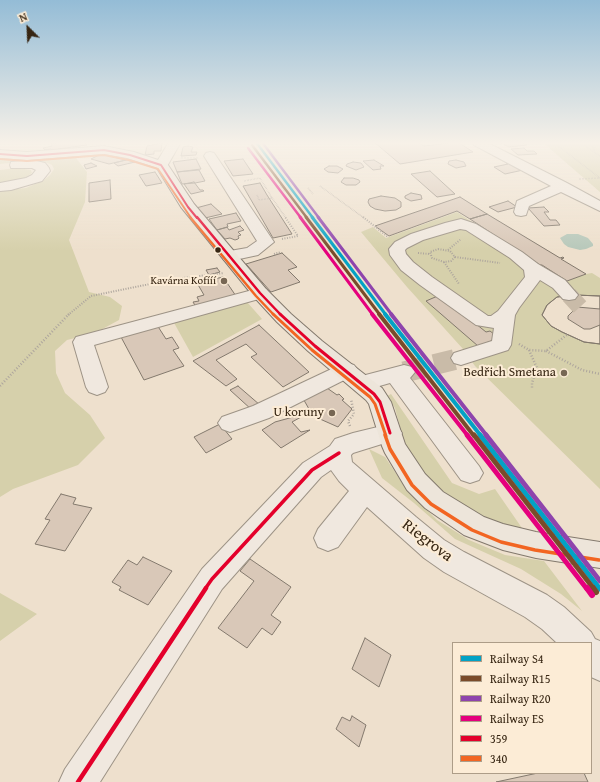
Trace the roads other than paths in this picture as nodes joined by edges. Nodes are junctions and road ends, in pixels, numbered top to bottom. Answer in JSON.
{"nodes":[{"id":1,"x":36,"y":178,"type":"edge"},
{"id":2,"x":169,"y":178,"type":"edge"},
{"id":3,"x":224,"y":178,"type":"edge"},
{"id":4,"x":548,"y":178,"type":"edge"},
{"id":5,"x":562,"y":186,"type":"junction"},
{"id":6,"x":0,"y":187,"type":"edge"},
{"id":7,"x":600,"y":206,"type":"edge"},
{"id":8,"x":521,"y":212,"type":"dead end"},
{"id":9,"x":230,"y":256,"type":"junction"},
{"id":10,"x":532,"y":268,"type":"junction"},
{"id":11,"x":564,"y":290,"type":"tunnel mouth"},
{"id":12,"x":260,"y":293,"type":"junction"},
{"id":13,"x":506,"y":315,"type":"junction"},
{"id":14,"x":461,"y":358,"type":"tunnel mouth"},
{"id":15,"x":354,"y":376,"type":"junction"},
{"id":16,"x":97,"y":387,"type":"dead end"},
{"id":17,"x":230,"y":423,"type":"dead end"},
{"id":18,"x":390,"y":433,"type":"junction"},
{"id":19,"x":339,"y":453,"type":"junction"},
{"id":20,"x":470,"y":473,"type":"dead end"},
{"id":21,"x":365,"y":490,"type":"junction"},
{"id":22,"x":328,"y":538,"type":"dead end"},
{"id":23,"x":600,"y":555,"type":"edge"},
{"id":24,"x":579,"y":642,"type":"edge"},
{"id":25,"x":592,"y":655,"type":"edge"},
{"id":26,"x":600,"y":664,"type":"edge"},
{"id":27,"x":78,"y":782,"type":"edge"}],
"edges":[{"from":1,"to":6,"type":"street"},
{"from":2,"to":9,"type":"main road"},
{"from":3,"to":9,"type":"street"},
{"from":4,"to":5,"type":"street"},
{"from":5,"to":7,"type":"street"},
{"from":5,"to":8,"type":"street"},
{"from":9,"to":12,"type":"main road"},
{"from":10,"to":11,"type":"street"},
{"from":10,"to":13,"type":"street"},
{"from":10,"to":13,"type":"street"},
{"from":12,"to":15,"type":"main road"},
{"from":12,"to":16,"type":"street"},
{"from":13,"to":14,"type":"street"},
{"from":15,"to":17,"type":"street"},
{"from":15,"to":18,"type":"main road"},
{"from":15,"to":20,"type":"street"},
{"from":18,"to":19,"type":"street"},
{"from":18,"to":23,"type":"main road"},
{"from":19,"to":21,"type":"street","name":"Riegrova"},
{"from":19,"to":27,"type":"street"},
{"from":21,"to":22,"type":"street"},
{"from":21,"to":24,"type":"street","name":"Riegrova"},
{"from":25,"to":26,"type":"street"}]}
